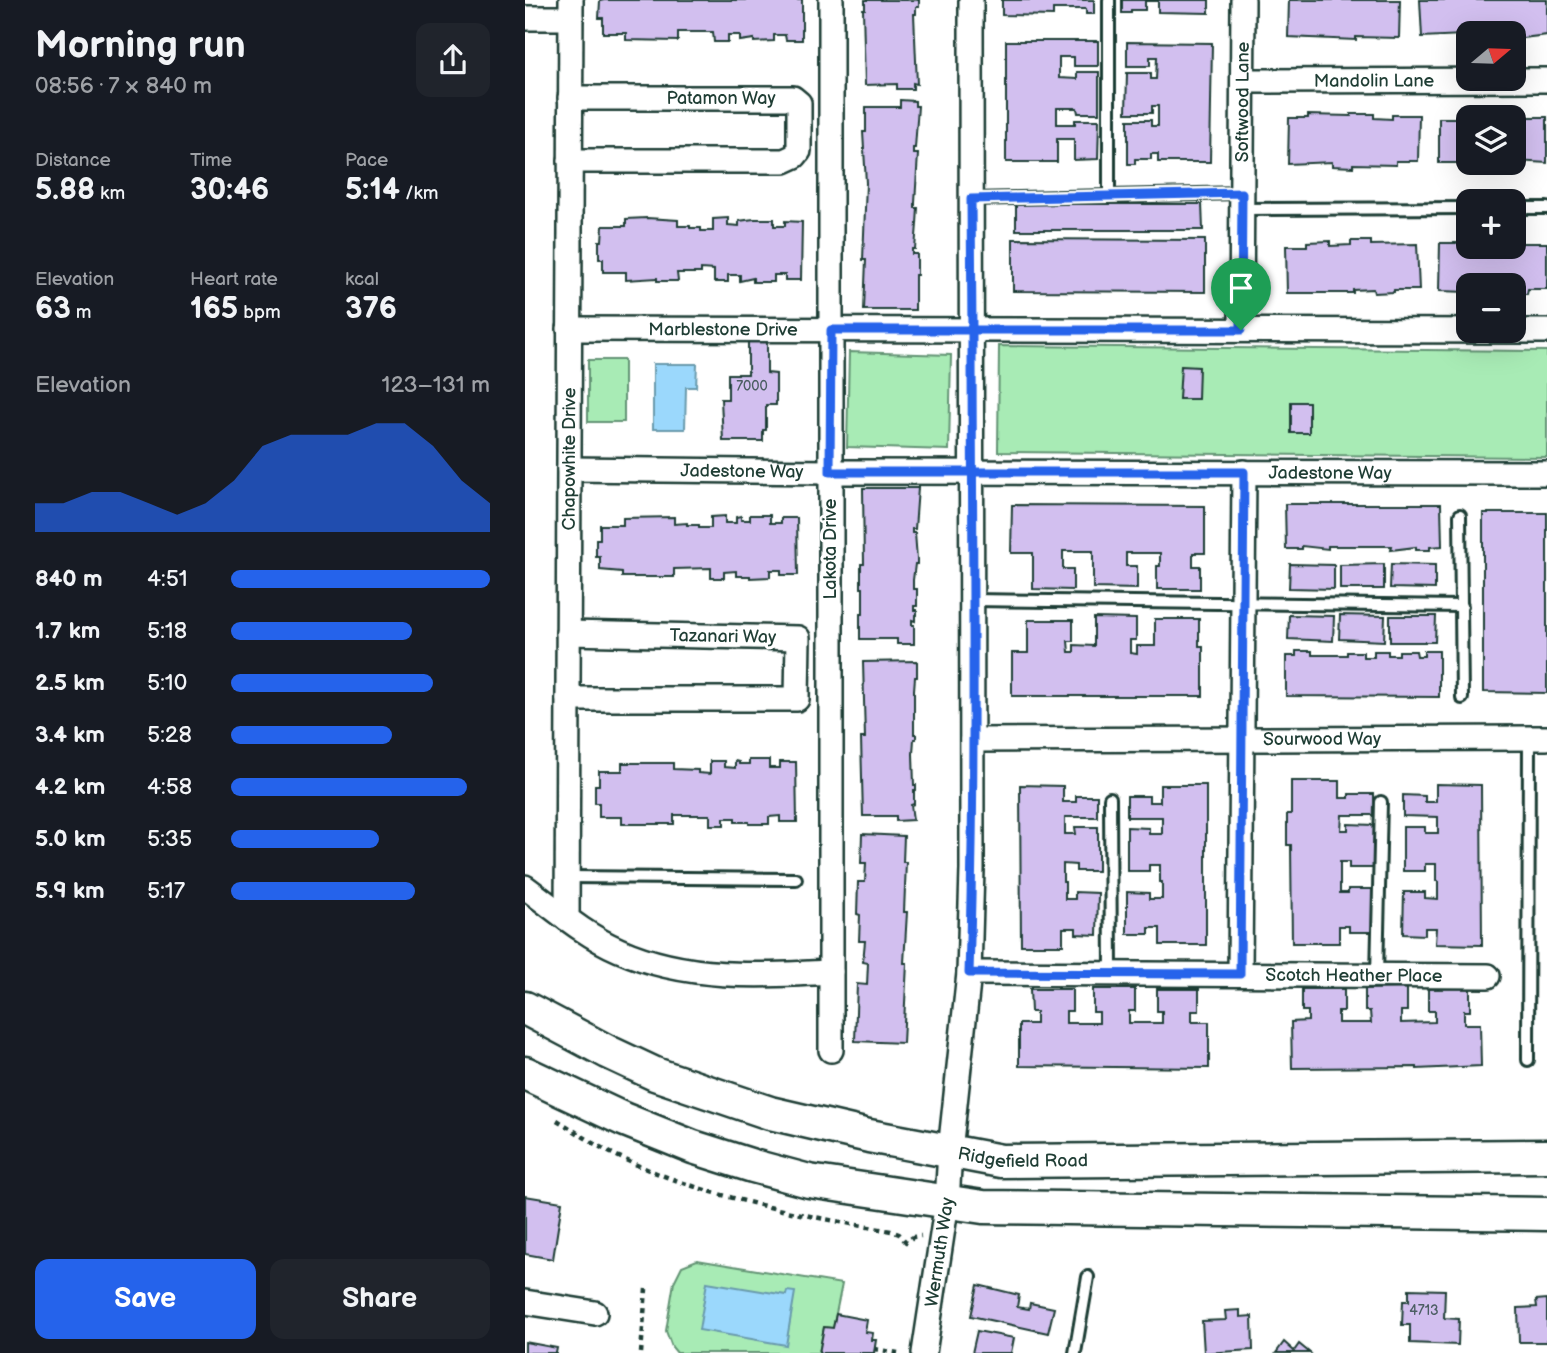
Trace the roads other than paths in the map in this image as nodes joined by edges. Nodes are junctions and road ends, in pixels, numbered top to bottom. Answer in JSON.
{"nodes":[{"id":1,"x":831,"y":0,"type":"edge"},
{"id":2,"x":971,"y":0,"type":"edge"},
{"id":3,"x":1109,"y":0,"type":"edge"},
{"id":4,"x":1243,"y":0,"type":"edge"},
{"id":5,"x":571,"y":9,"type":"edge"},
{"id":6,"x":525,"y":18,"type":"edge"},
{"id":7,"x":1547,"y":80,"type":"edge"},
{"id":8,"x":1243,"y":81,"type":"junction"},
{"id":9,"x":571,"y":98,"type":"junction"},
{"id":10,"x":570,"y":161,"type":"junction"},
{"id":11,"x":1109,"y":196,"type":"junction"},
{"id":12,"x":971,"y":199,"type":"junction"},
{"id":13,"x":1242,"y":201,"type":"junction"},
{"id":14,"x":1456,"y":208,"type":"edge"},
{"id":15,"x":1526,"y":208,"type":"edge"},
{"id":16,"x":1547,"y":208,"type":"edge"},
{"id":17,"x":569,"y":329,"type":"junction"},
{"id":18,"x":831,"y":330,"type":"junction"},
{"id":19,"x":972,"y":330,"type":"junction"},
{"id":20,"x":1241,"y":330,"type":"junction"},
{"id":21,"x":1547,"y":331,"type":"edge"},
{"id":22,"x":569,"y":469,"type":"junction"},
{"id":23,"x":972,"y":471,"type":"junction"},
{"id":24,"x":830,"y":472,"type":"junction"},
{"id":25,"x":1244,"y":472,"type":"junction"},
{"id":26,"x":1547,"y":473,"type":"edge"},
{"id":27,"x":1460,"y":515,"type":"dead end"},
{"id":28,"x":972,"y":600,"type":"junction"},
{"id":29,"x":1244,"y":604,"type":"junction"},
{"id":30,"x":1462,"y":606,"type":"junction"},
{"id":31,"x":568,"y":633,"type":"junction"},
{"id":32,"x":1462,"y":698,"type":"dead end"},
{"id":33,"x":568,"y":699,"type":"junction"},
{"id":34,"x":1538,"y":738,"type":"edge"},
{"id":35,"x":1242,"y":739,"type":"junction"},
{"id":36,"x":972,"y":740,"type":"junction"},
{"id":37,"x":1110,"y":797,"type":"dead end"},
{"id":38,"x":1381,"y":802,"type":"dead end"},
{"id":39,"x":567,"y":877,"type":"junction"},
{"id":40,"x":796,"y":879,"type":"dead end"},
{"id":41,"x":525,"y":887,"type":"edge"},
{"id":42,"x":567,"y":919,"type":"junction"},
{"id":43,"x":831,"y":972,"type":"junction"},
{"id":44,"x":969,"y":973,"type":"junction"},
{"id":45,"x":1111,"y":973,"type":"junction"},
{"id":46,"x":1240,"y":974,"type":"junction"},
{"id":47,"x":1377,"y":975,"type":"junction"},
{"id":48,"x":1488,"y":976,"type":"dead end"},
{"id":49,"x":525,"y":1007,"type":"edge"},
{"id":50,"x":831,"y":1050,"type":"dead end"},
{"id":51,"x":1528,"y":1060,"type":"dead end"},
{"id":52,"x":525,"y":1073,"type":"edge"},
{"id":53,"x":950,"y":1151,"type":"junction"},
{"id":54,"x":1547,"y":1156,"type":"edge"},
{"id":55,"x":947,"y":1202,"type":"junction"},
{"id":56,"x":1547,"y":1214,"type":"edge"},
{"id":57,"x":1088,"y":1277,"type":"dead end"},
{"id":58,"x":525,"y":1302,"type":"edge"},
{"id":59,"x":595,"y":1313,"type":"dead end"},
{"id":60,"x":924,"y":1353,"type":"edge"},
{"id":61,"x":1075,"y":1353,"type":"edge"}],
"edges":[{"from":1,"to":18,"type":"street","name":"Lakota Drive"},
{"from":2,"to":12,"type":"street","name":"Wermuth Way"},
{"from":3,"to":11,"type":"lane"},
{"from":4,"to":8,"type":"street","name":"Softwood Lane"},
{"from":5,"to":6,"type":"street"},
{"from":5,"to":9,"type":"street","name":"Chapowhite Drive"},
{"from":7,"to":8,"type":"street","name":"Mandolin Lane"},
{"from":8,"to":13,"type":"street","name":"Softwood Lane"},
{"from":9,"to":10,"type":"street","name":"Chapowhite Drive"},
{"from":9,"to":10,"type":"street","name":"Patamon Way"},
{"from":10,"to":17,"type":"street","name":"Chapowhite Drive"},
{"from":11,"to":12,"type":"lane"},
{"from":11,"to":13,"type":"lane"},
{"from":12,"to":19,"type":"street","name":"Wermuth Way"},
{"from":13,"to":14,"type":"lane"},
{"from":13,"to":20,"type":"street","name":"Softwood Lane"},
{"from":15,"to":16,"type":"lane"},
{"from":17,"to":18,"type":"street","name":"Marblestone Drive"},
{"from":17,"to":22,"type":"street","name":"Chapowhite Drive"},
{"from":18,"to":19,"type":"street","name":"Marblestone Drive"},
{"from":18,"to":24,"type":"street","name":"Lakota Drive"},
{"from":19,"to":20,"type":"street","name":"Marblestone Drive"},
{"from":19,"to":23,"type":"street","name":"Wermuth Way"},
{"from":20,"to":21,"type":"street","name":"Marblestone Drive"},
{"from":22,"to":24,"type":"street","name":"Jadestone Way"},
{"from":22,"to":31,"type":"street","name":"Chapowhite Drive"},
{"from":23,"to":24,"type":"street","name":"Jadestone Way"},
{"from":23,"to":25,"type":"street","name":"Jadestone Way"},
{"from":23,"to":28,"type":"street","name":"Wermuth Way"},
{"from":24,"to":43,"type":"street","name":"Lakota Drive"},
{"from":25,"to":26,"type":"street","name":"Jadestone Way"},
{"from":25,"to":29,"type":"street"},
{"from":27,"to":30,"type":"lane"},
{"from":28,"to":29,"type":"lane"},
{"from":28,"to":36,"type":"street","name":"Wermuth Way"},
{"from":29,"to":30,"type":"lane"},
{"from":29,"to":35,"type":"street"},
{"from":30,"to":32,"type":"lane"},
{"from":31,"to":33,"type":"street","name":"Chapowhite Drive"},
{"from":31,"to":33,"type":"street","name":"Tazanari Way"},
{"from":33,"to":39,"type":"street","name":"Chapowhite Drive"},
{"from":34,"to":35,"type":"street","name":"Sourwood Way"},
{"from":34,"to":51,"type":"lane"},
{"from":35,"to":36,"type":"street","name":"Sourwood Way"},
{"from":35,"to":46,"type":"street"},
{"from":36,"to":44,"type":"street","name":"Wermuth Way"},
{"from":37,"to":45,"type":"lane"},
{"from":38,"to":47,"type":"lane"},
{"from":39,"to":40,"type":"lane"},
{"from":39,"to":42,"type":"street","name":"Chapowhite Drive"},
{"from":41,"to":42,"type":"street"},
{"from":42,"to":43,"type":"street"},
{"from":43,"to":50,"type":"street","name":"Lakota Drive"},
{"from":44,"to":45,"type":"street","name":"Scotch Heather Place"},
{"from":44,"to":53,"type":"street","name":"Wermuth Way"},
{"from":45,"to":46,"type":"street","name":"Scotch Heather Place"},
{"from":46,"to":47,"type":"street","name":"Scotch Heather Place"},
{"from":47,"to":48,"type":"street","name":"Scotch Heather Place"},
{"from":49,"to":53,"type":"main road","name":"Ridgefield Road"},
{"from":52,"to":55,"type":"main road"},
{"from":53,"to":54,"type":"main road","name":"Ridgefield Road"},
{"from":53,"to":55,"type":"street","name":"Wermuth Way"},
{"from":55,"to":56,"type":"main road"},
{"from":55,"to":60,"type":"street","name":"Wermuth Way"},
{"from":57,"to":61,"type":"lane"},
{"from":58,"to":59,"type":"street"}]}
